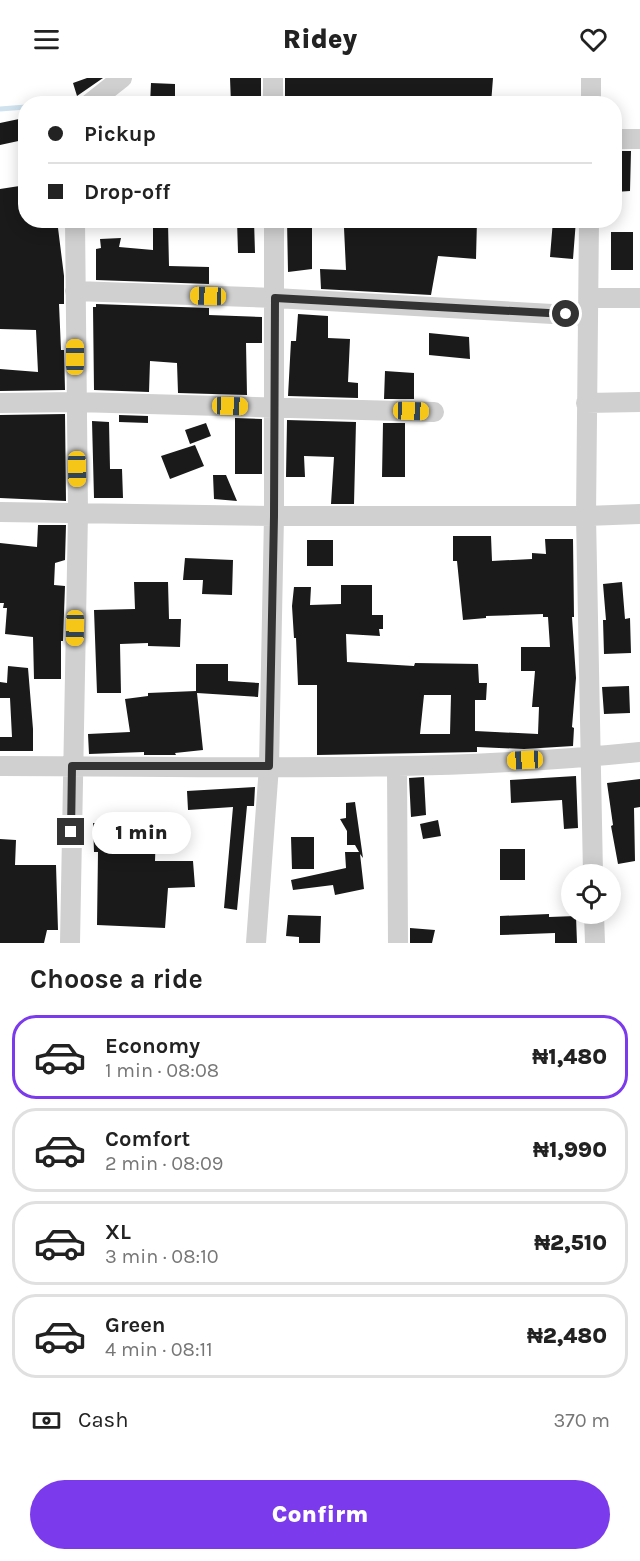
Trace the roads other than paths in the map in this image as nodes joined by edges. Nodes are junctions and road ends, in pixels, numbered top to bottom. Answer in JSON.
{"nodes":[{"id":1,"x":122,"y":78,"type":"edge"},
{"id":2,"x":273,"y":78,"type":"edge"},
{"id":3,"x":591,"y":78,"type":"edge"},
{"id":4,"x":99,"y":96,"type":"edge"},
{"id":5,"x":273,"y":96,"type":"edge"},
{"id":6,"x":591,"y":96,"type":"edge"},
{"id":7,"x":622,"y":139,"type":"edge"},
{"id":8,"x":640,"y":139,"type":"edge"},
{"id":9,"x":75,"y":228,"type":"edge"},
{"id":10,"x":274,"y":228,"type":"edge"},
{"id":11,"x":589,"y":228,"type":"edge"},
{"id":12,"x":75,"y":291,"type":"junction"},
{"id":13,"x":275,"y":298,"type":"junction"},
{"id":14,"x":640,"y":298,"type":"edge"},
{"id":15,"x":588,"y":307,"type":"junction"},
{"id":16,"x":76,"y":402,"type":"junction"},
{"id":17,"x":586,"y":402,"type":"junction"},
{"id":18,"x":640,"y":402,"type":"edge"},
{"id":19,"x":0,"y":403,"type":"edge"},
{"id":20,"x":273,"y":407,"type":"junction"},
{"id":21,"x":434,"y":412,"type":"dead end"},
{"id":22,"x":0,"y":512,"type":"edge"},
{"id":23,"x":78,"y":513,"type":"junction"},
{"id":24,"x":640,"y":514,"type":"edge"},
{"id":25,"x":274,"y":516,"type":"junction"},
{"id":26,"x":586,"y":516,"type":"junction"},
{"id":27,"x":640,"y":752,"type":"edge"},
{"id":28,"x":589,"y":757,"type":"junction"},
{"id":29,"x":0,"y":766,"type":"edge"},
{"id":30,"x":72,"y":766,"type":"junction"},
{"id":31,"x":269,"y":766,"type":"junction"},
{"id":32,"x":396,"y":767,"type":"junction"},
{"id":33,"x":593,"y":864,"type":"edge"},
{"id":34,"x":594,"y":924,"type":"edge"},
{"id":35,"x":70,"y":943,"type":"edge"},
{"id":36,"x":256,"y":943,"type":"edge"},
{"id":37,"x":398,"y":943,"type":"edge"},
{"id":38,"x":595,"y":943,"type":"edge"}],
"edges":[{"from":1,"to":4,"type":"street"},
{"from":2,"to":5,"type":"street"},
{"from":3,"to":6,"type":"street"},
{"from":7,"to":8,"type":"street"},
{"from":9,"to":12,"type":"street"},
{"from":10,"to":13,"type":"street"},
{"from":11,"to":15,"type":"street"},
{"from":12,"to":13,"type":"street"},
{"from":12,"to":16,"type":"street"},
{"from":13,"to":15,"type":"street"},
{"from":13,"to":20,"type":"street"},
{"from":14,"to":15,"type":"street"},
{"from":15,"to":17,"type":"street"},
{"from":16,"to":19,"type":"street"},
{"from":16,"to":20,"type":"street"},
{"from":16,"to":23,"type":"street"},
{"from":17,"to":18,"type":"street"},
{"from":17,"to":26,"type":"street"},
{"from":20,"to":21,"type":"street"},
{"from":20,"to":25,"type":"street"},
{"from":22,"to":23,"type":"street"},
{"from":23,"to":25,"type":"street"},
{"from":23,"to":30,"type":"street"},
{"from":24,"to":26,"type":"street"},
{"from":25,"to":26,"type":"street"},
{"from":25,"to":31,"type":"street"},
{"from":26,"to":28,"type":"street"},
{"from":27,"to":28,"type":"street"},
{"from":28,"to":32,"type":"street"},
{"from":28,"to":33,"type":"street"},
{"from":29,"to":30,"type":"street"},
{"from":30,"to":31,"type":"street"},
{"from":30,"to":35,"type":"street"},
{"from":31,"to":32,"type":"street"},
{"from":31,"to":36,"type":"street"},
{"from":32,"to":37,"type":"street"},
{"from":34,"to":38,"type":"street"}]}
